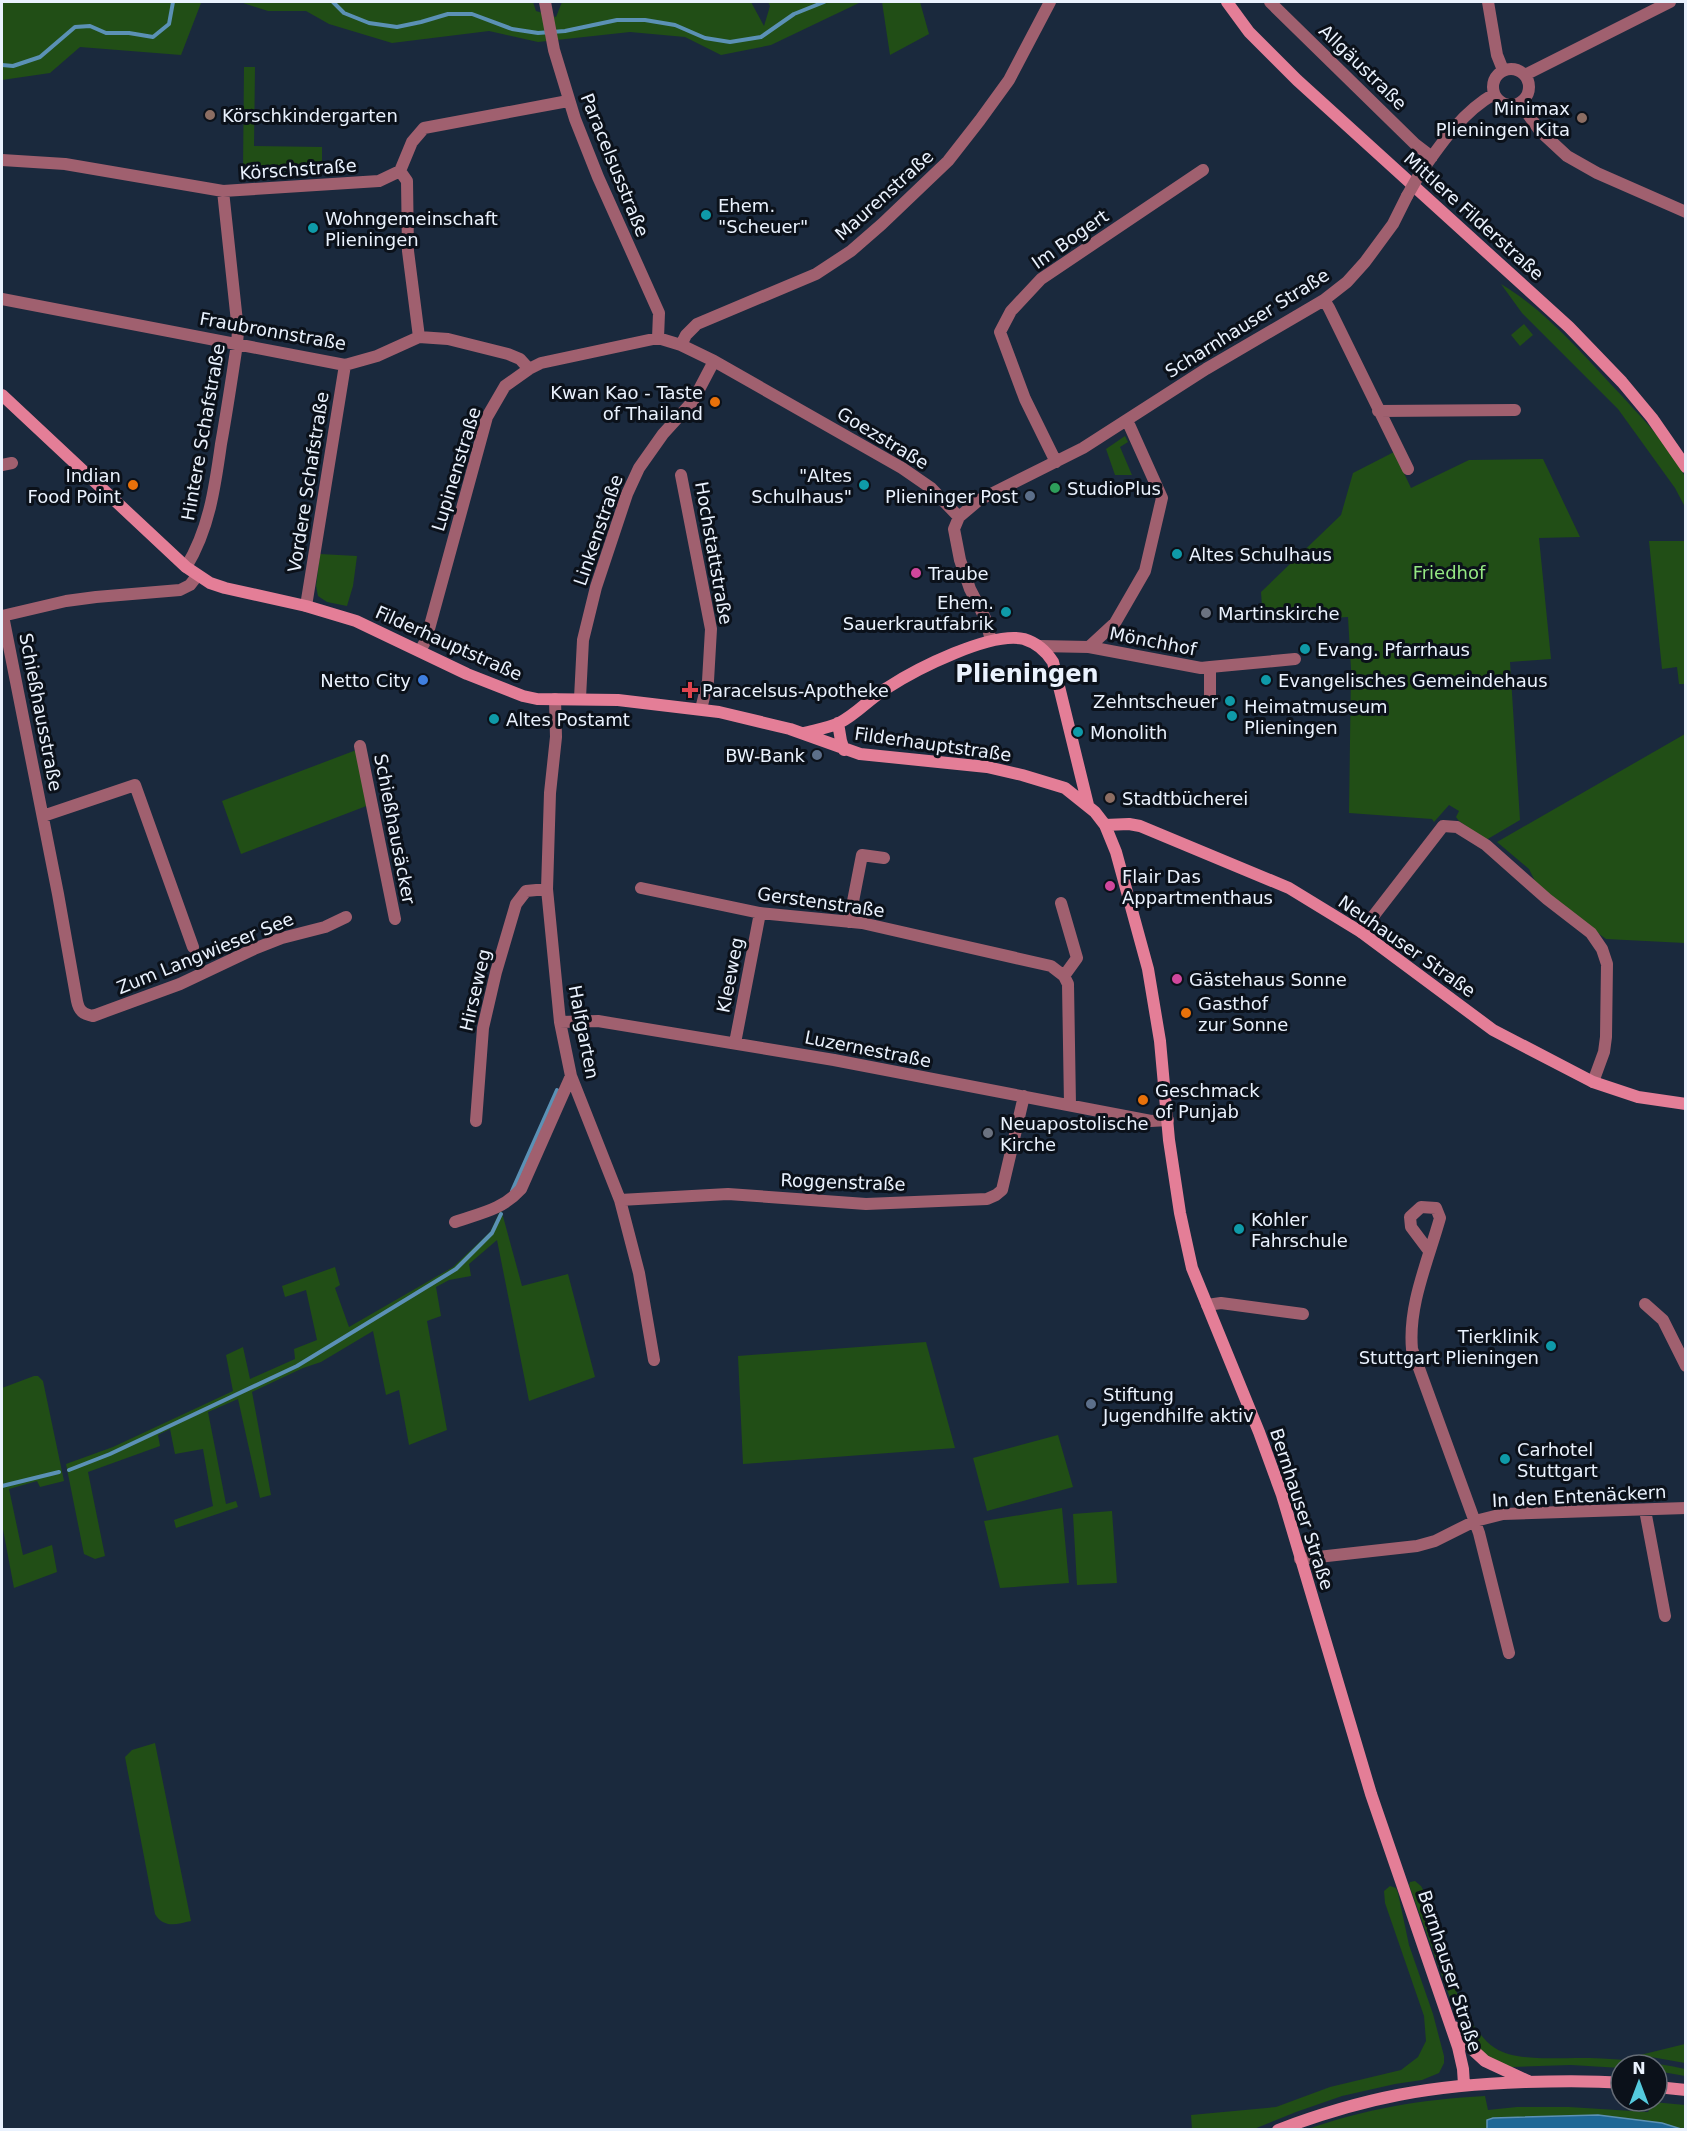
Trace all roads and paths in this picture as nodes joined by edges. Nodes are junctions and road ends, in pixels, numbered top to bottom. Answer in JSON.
{"nodes":[{"id":1,"x":545,"y":2,"type":"edge"},
{"id":2,"x":1050,"y":2,"type":"edge"},
{"id":3,"x":1227,"y":2,"type":"edge"},
{"id":4,"x":1270,"y":2,"type":"edge"},
{"id":5,"x":1488,"y":2,"type":"edge"},
{"id":6,"x":1670,"y":2,"type":"edge"},
{"id":7,"x":1503,"y":70,"type":"junction"},
{"id":8,"x":1525,"y":75,"type":"junction"},
{"id":9,"x":1494,"y":94,"type":"junction"},
{"id":10,"x":568,"y":101,"type":"junction"},
{"id":11,"x":1520,"y":103,"type":"junction"},
{"id":12,"x":1432,"y":157,"type":"junction"},
{"id":13,"x":2,"y":160,"type":"edge"},
{"id":14,"x":1203,"y":170,"type":"dead end"},
{"id":15,"x":400,"y":171,"type":"junction"},
{"id":16,"x":223,"y":191,"type":"junction"},
{"id":17,"x":1686,"y":212,"type":"edge"},
{"id":18,"x":2,"y":299,"type":"edge"},
{"id":19,"x":1324,"y":300,"type":"junction"},
{"id":20,"x":419,"y":337,"type":"junction"},
{"id":21,"x":658,"y":338,"type":"junction"},
{"id":22,"x":237,"y":344,"type":"junction"},
{"id":23,"x":681,"y":345,"type":"junction"},
{"id":24,"x":714,"y":361,"type":"junction"},
{"id":25,"x":345,"y":365,"type":"junction"},
{"id":26,"x":529,"y":369,"type":"junction"},
{"id":27,"x":2,"y":395,"type":"edge"},
{"id":28,"x":1515,"y":410,"type":"dead end"},
{"id":29,"x":1378,"y":411,"type":"junction"},
{"id":30,"x":1127,"y":420,"type":"junction"},
{"id":31,"x":1056,"y":462,"type":"junction"},
{"id":32,"x":1686,"y":468,"type":"edge"},
{"id":33,"x":1408,"y":469,"type":"dead end"},
{"id":34,"x":681,"y":475,"type":"dead end"},
{"id":35,"x":959,"y":517,"type":"junction"},
{"id":36,"x":186,"y":567,"type":"junction"},
{"id":37,"x":197,"y":576,"type":"junction"},
{"id":38,"x":306,"y":606,"type":"junction"},
{"id":39,"x":2,"y":616,"type":"edge"},
{"id":40,"x":991,"y":640,"type":"junction"},
{"id":41,"x":1039,"y":646,"type":"junction"},
{"id":42,"x":1068,"y":647,"type":"junction"},
{"id":43,"x":1089,"y":647,"type":"junction"},
{"id":44,"x":420,"y":651,"type":"junction"},
{"id":45,"x":1295,"y":658,"type":"dead end"},
{"id":46,"x":1053,"y":662,"type":"junction"},
{"id":47,"x":1210,"y":667,"type":"junction"},
{"id":48,"x":1210,"y":696,"type":"dead end"},
{"id":49,"x":580,"y":698,"type":"junction"},
{"id":50,"x":555,"y":699,"type":"junction"},
{"id":51,"x":701,"y":709,"type":"junction"},
{"id":52,"x":838,"y":723,"type":"junction"},
{"id":53,"x":804,"y":733,"type":"junction"},
{"id":54,"x":360,"y":746,"type":"dead end"},
{"id":55,"x":844,"y":750,"type":"junction"},
{"id":56,"x":1081,"y":776,"type":"junction"},
{"id":57,"x":1065,"y":788,"type":"junction"},
{"id":58,"x":1088,"y":805,"type":"junction"},
{"id":59,"x":43,"y":816,"type":"junction"},
{"id":60,"x":1105,"y":825,"type":"junction"},
{"id":61,"x":884,"y":858,"type":"dead end"},
{"id":62,"x":641,"y":888,"type":"dead end"},
{"id":63,"x":547,"y":889,"type":"junction"},
{"id":64,"x":1061,"y":903,"type":"dead end"},
{"id":65,"x":760,"y":913,"type":"junction"},
{"id":66,"x":346,"y":917,"type":"dead end"},
{"id":67,"x":395,"y":919,"type":"dead end"},
{"id":68,"x":849,"y":922,"type":"junction"},
{"id":69,"x":1361,"y":932,"type":"junction"},
{"id":70,"x":193,"y":947,"type":"dead end"},
{"id":71,"x":1064,"y":976,"type":"junction"},
{"id":72,"x":78,"y":1008,"type":"joint"},
{"id":73,"x":560,"y":1022,"type":"junction"},
{"id":74,"x":735,"y":1043,"type":"junction"},
{"id":75,"x":571,"y":1076,"type":"junction"},
{"id":76,"x":1593,"y":1082,"type":"junction"},
{"id":77,"x":1024,"y":1096,"type":"junction"},
{"id":78,"x":1686,"y":1104,"type":"edge"},
{"id":79,"x":1070,"y":1105,"type":"junction"},
{"id":80,"x":1168,"y":1120,"type":"junction"},
{"id":81,"x":476,"y":1121,"type":"dead end"},
{"id":82,"x":620,"y":1200,"type":"junction"},
{"id":83,"x":455,"y":1222,"type":"dead end"},
{"id":84,"x":1429,"y":1251,"type":"dead end"},
{"id":85,"x":1645,"y":1304,"type":"dead end"},
{"id":86,"x":1208,"y":1305,"type":"junction"},
{"id":87,"x":1303,"y":1314,"type":"dead end"},
{"id":88,"x":654,"y":1360,"type":"dead end"},
{"id":89,"x":1686,"y":1366,"type":"edge"},
{"id":90,"x":1686,"y":1508,"type":"edge"},
{"id":91,"x":1645,"y":1510,"type":"junction"},
{"id":92,"x":1475,"y":1521,"type":"junction"},
{"id":93,"x":1300,"y":1559,"type":"junction"},
{"id":94,"x":1665,"y":1616,"type":"dead end"},
{"id":95,"x":1509,"y":1653,"type":"dead end"},
{"id":96,"x":1449,"y":2021,"type":"junction"},
{"id":97,"x":1532,"y":2082,"type":"junction"},
{"id":98,"x":1609,"y":2082,"type":"edge"},
{"id":99,"x":1464,"y":2085,"type":"junction"},
{"id":100,"x":1669,"y":2088,"type":"edge"},
{"id":101,"x":1686,"y":2090,"type":"edge"},
{"id":102,"x":1278,"y":2130,"type":"edge"}],
"edges":[{"from":1,"to":10,"type":"street","name":"Paracelsusstraße"},
{"from":2,"to":23,"type":"street","name":"Maurenstraße"},
{"from":3,"to":32,"type":"main road","name":"Mittlere Filderstraße"},
{"from":4,"to":12,"type":"street","name":"Allgäustraße"},
{"from":5,"to":7,"type":"street"},
{"from":6,"to":8,"type":"street"},
{"from":7,"to":8,"type":"street"},
{"from":7,"to":9,"type":"street"},
{"from":8,"to":11,"type":"street"},
{"from":9,"to":11,"type":"street"},
{"from":9,"to":12,"type":"street","name":"Scharnhauser Straße"},
{"from":10,"to":15,"type":"street"},
{"from":10,"to":21,"type":"street","name":"Paracelsusstraße"},
{"from":11,"to":17,"type":"street"},
{"from":12,"to":19,"type":"street","name":"Scharnhauser Straße","bridge":true},
{"from":13,"to":16,"type":"street","name":"Körschstraße"},
{"from":14,"to":31,"type":"street","name":"Im Bogert"},
{"from":15,"to":16,"type":"street","name":"Körschstraße"},
{"from":15,"to":20,"type":"street"},
{"from":16,"to":22,"type":"street","name":"Hintere Schafstraße"},
{"from":18,"to":22,"type":"street","name":"Fraubronnstraße"},
{"from":19,"to":29,"type":"street"},
{"from":19,"to":30,"type":"street","name":"Scharnhauser Straße"},
{"from":20,"to":25,"type":"street","name":"Fraubronnstraße"},
{"from":20,"to":26,"type":"street","name":"Fraubronnstraße"},
{"from":21,"to":23,"type":"street","name":"Goezstraße"},
{"from":21,"to":26,"type":"street","name":"Lupinenstraße"},
{"from":22,"to":25,"type":"street","name":"Fraubronnstraße"},
{"from":22,"to":36,"type":"street","name":"Hintere Schafstraße"},
{"from":23,"to":24,"type":"street","name":"Goezstraße"},
{"from":24,"to":35,"type":"street","name":"Goezstraße"},
{"from":24,"to":49,"type":"street","name":"Linkenstraße"},
{"from":25,"to":38,"type":"street","name":"Vordere Schafstraße"},
{"from":26,"to":44,"type":"street","name":"Lupinenstraße"},
{"from":27,"to":36,"type":"main road","name":"Filderhauptstraße"},
{"from":28,"to":29,"type":"street"},
{"from":29,"to":33,"type":"street"},
{"from":30,"to":31,"type":"street","name":"Scharnhauser Straße"},
{"from":30,"to":43,"type":"street"},
{"from":31,"to":35,"type":"street","name":"Scharnhauser Straße"},
{"from":34,"to":51,"type":"street","name":"Hochstattstraße"},
{"from":35,"to":40,"type":"street"},
{"from":36,"to":37,"type":"main road","name":"Filderhauptstraße"},
{"from":37,"to":38,"type":"main road","name":"Filderhauptstraße"},
{"from":37,"to":39,"type":"street"},
{"from":38,"to":44,"type":"main road","name":"Filderhauptstraße"},
{"from":39,"to":59,"type":"street","name":"Schießhausstraße"},
{"from":40,"to":41,"type":"main road"},
{"from":40,"to":52,"type":"main road"},
{"from":41,"to":42,"type":"street"},
{"from":41,"to":46,"type":"main road"},
{"from":42,"to":43,"type":"street"},
{"from":42,"to":46,"type":"street"},
{"from":43,"to":47,"type":"street","name":"Mönchhof"},
{"from":44,"to":50,"type":"main road","name":"Filderhauptstraße"},
{"from":45,"to":47,"type":"street","name":"Mönchhof"},
{"from":46,"to":56,"type":"main road"},
{"from":47,"to":48,"type":"street","name":"Mönchhof"},
{"from":49,"to":50,"type":"main road","name":"Filderhauptstraße"},
{"from":49,"to":51,"type":"main road","name":"Filderhauptstraße"},
{"from":50,"to":63,"type":"street","name":"Halfgarten"},
{"from":51,"to":53,"type":"main road","name":"Filderhauptstraße"},
{"from":52,"to":53,"type":"main road"},
{"from":52,"to":55,"type":"main road"},
{"from":53,"to":55,"type":"main road","name":"Filderhauptstraße"},
{"from":54,"to":67,"type":"street","name":"Schießhausäcker"},
{"from":55,"to":57,"type":"main road","name":"Filderhauptstraße"},
{"from":56,"to":57,"type":"main road"},
{"from":56,"to":58,"type":"main road"},
{"from":57,"to":58,"type":"main road","name":"Filderhauptstraße"},
{"from":58,"to":60,"type":"main road","name":"Bernhauser Straße"},
{"from":59,"to":70,"type":"street","name":"Schießhausstraße"},
{"from":59,"to":72,"type":"street","name":"Schießhausstraße"},
{"from":60,"to":69,"type":"main road","name":"Neuhauser Straße"},
{"from":60,"to":80,"type":"main road","name":"Bernhauser Straße"},
{"from":61,"to":68,"type":"street"},
{"from":62,"to":65,"type":"street","name":"Gerstenstraße"},
{"from":63,"to":73,"type":"street","name":"Halfgarten"},
{"from":63,"to":81,"type":"street","name":"Hirseweg"},
{"from":64,"to":71,"type":"street"},
{"from":65,"to":68,"type":"street","name":"Gerstenstraße"},
{"from":65,"to":74,"type":"street","name":"Kleeweg"},
{"from":66,"to":72,"type":"street","name":"Zum Langwieser See"},
{"from":68,"to":71,"type":"street","name":"Gerstenstraße"},
{"from":69,"to":76,"type":"main road","name":"Neuhauser Straße"},
{"from":69,"to":76,"type":"street"},
{"from":71,"to":79,"type":"street"},
{"from":73,"to":74,"type":"street","name":"Luzernestraße"},
{"from":73,"to":75,"type":"street","name":"Halfgarten"},
{"from":74,"to":77,"type":"street","name":"Luzernestraße"},
{"from":75,"to":82,"type":"street","name":"Halfgarten"},
{"from":75,"to":83,"type":"street"},
{"from":76,"to":78,"type":"main road","name":"Neuhauser Straße"},
{"from":77,"to":79,"type":"street","name":"Luzernestraße"},
{"from":77,"to":82,"type":"street","name":"Roggenstraße"},
{"from":79,"to":80,"type":"street","name":"Luzernestraße"},
{"from":80,"to":86,"type":"main road","name":"Bernhauser Straße"},
{"from":82,"to":88,"type":"street","name":"Halfgarten"},
{"from":84,"to":92,"type":"street","name":"In den Entenäckern"},
{"from":85,"to":89,"type":"street"},
{"from":86,"to":87,"type":"street"},
{"from":86,"to":93,"type":"main road","name":"Bernhauser Straße"},
{"from":90,"to":91,"type":"street","name":"In den Entenäckern"},
{"from":91,"to":92,"type":"street","name":"In den Entenäckern"},
{"from":91,"to":94,"type":"street"},
{"from":92,"to":93,"type":"street","name":"In den Entenäckern"},
{"from":92,"to":95,"type":"street"},
{"from":93,"to":96,"type":"main road","name":"Bernhauser Straße"},
{"from":96,"to":97,"type":"main road"},
{"from":96,"to":99,"type":"main road","name":"Bernhauser Straße"},
{"from":97,"to":98,"type":"main road"},
{"from":97,"to":99,"type":"main road"},
{"from":99,"to":102,"type":"main road"},
{"from":100,"to":101,"type":"main road"}]}
